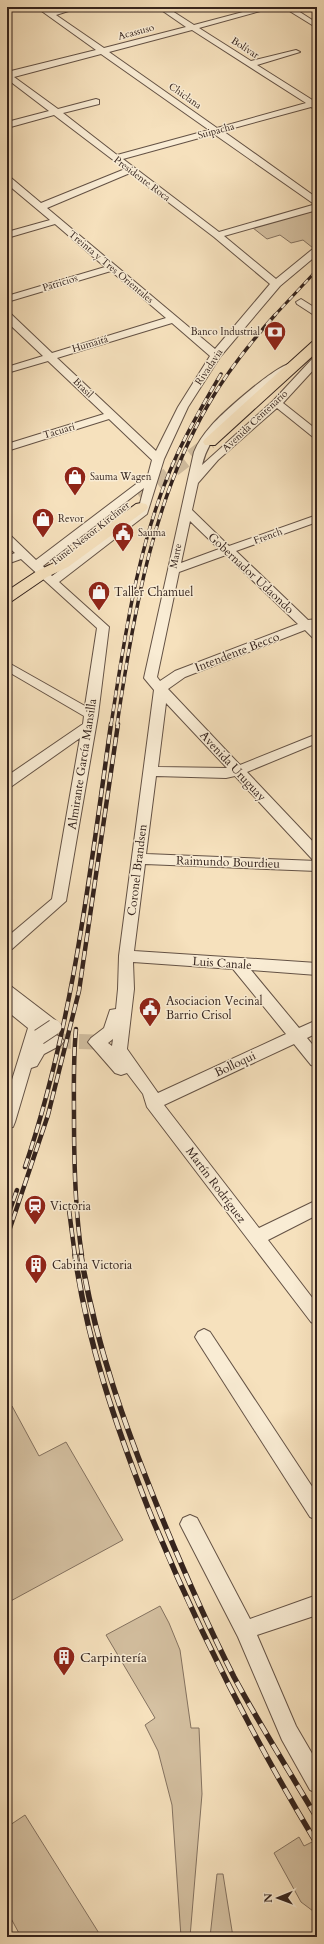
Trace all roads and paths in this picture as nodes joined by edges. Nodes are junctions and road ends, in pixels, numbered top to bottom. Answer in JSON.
{"nodes":[{"id":1,"x":40,"y":7,"type":"edge"},
{"id":2,"x":77,"y":7,"type":"edge"},
{"id":3,"x":161,"y":7,"type":"edge"},
{"id":4,"x":271,"y":7,"type":"edge"},
{"id":5,"x":286,"y":7,"type":"edge"},
{"id":6,"x":49,"y":14,"type":"junction"},
{"id":7,"x":317,"y":26,"type":"edge"},
{"id":8,"x":194,"y":28,"type":"junction"},
{"id":9,"x":103,"y":52,"type":"junction"},
{"id":10,"x":296,"y":52,"type":"dead end"},
{"id":11,"x":250,"y":64,"type":"junction"},
{"id":12,"x":7,"y":76,"type":"edge"},
{"id":13,"x":96,"y":102,"type":"dead end"},
{"id":14,"x":316,"y":105,"type":"edge"},
{"id":15,"x":56,"y":113,"type":"junction"},
{"id":16,"x":7,"y":125,"type":"edge"},
{"id":17,"x":216,"y":131,"type":"junction"},
{"id":18,"x":116,"y":158,"type":"junction"},
{"id":19,"x":131,"y":170,"type":"junction"},
{"id":20,"x":7,"y":179,"type":"edge"},
{"id":21,"x":317,"y":202,"type":"edge"},
{"id":22,"x":40,"y":207,"type":"junction"},
{"id":23,"x":317,"y":207,"type":"edge"},
{"id":24,"x":57,"y":221,"type":"junction"},
{"id":25,"x":217,"y":235,"type":"junction"},
{"id":26,"x":7,"y":236,"type":"edge"},
{"id":27,"x":317,"y":250,"type":"edge"},
{"id":28,"x":112,"y":268,"type":"junction"},
{"id":29,"x":276,"y":284,"type":"junction"},
{"id":30,"x":7,"y":299,"type":"edge"},
{"id":31,"x":301,"y":302,"type":"dead end"},
{"id":32,"x":317,"y":314,"type":"edge"},
{"id":33,"x":7,"y":316,"type":"edge"},
{"id":34,"x":173,"y":319,"type":"junction"},
{"id":35,"x":316,"y":353,"type":"edge"},
{"id":36,"x":216,"y":355,"type":"junction"},
{"id":37,"x":50,"y":357,"type":"junction"},
{"id":38,"x":7,"y":370,"type":"edge"},
{"id":39,"x":277,"y":403,"type":"junction"},
{"id":40,"x":111,"y":415,"type":"junction"},
{"id":41,"x":314,"y":430,"type":"edge"},
{"id":42,"x":7,"y":448,"type":"edge"},
{"id":43,"x":208,"y":449,"type":"junction"},
{"id":44,"x":158,"y":460,"type":"junction"},
{"id":45,"x":152,"y":477,"type":"junction"},
{"id":46,"x":192,"y":482,"type":"junction"},
{"id":47,"x":141,"y":505,"type":"joint"},
{"id":48,"x":186,"y":511,"type":"junction"},
{"id":49,"x":317,"y":518,"type":"edge"},
{"id":50,"x":7,"y":539,"type":"edge"},
{"id":51,"x":227,"y":551,"type":"junction"},
{"id":52,"x":22,"y":554,"type":"junction"},
{"id":53,"x":7,"y":560,"type":"edge"},
{"id":54,"x":173,"y":570,"type":"junction"},
{"id":55,"x":43,"y":574,"type":"junction"},
{"id":56,"x":7,"y":598,"type":"edge"},
{"id":57,"x":312,"y":623,"type":"edge"},
{"id":58,"x":317,"y":635,"type":"edge"},
{"id":59,"x":7,"y":666,"type":"edge"},
{"id":60,"x":150,"y":678,"type":"joint"},
{"id":61,"x":161,"y":689,"type":"junction"},
{"id":62,"x":90,"y":720,"type":"junction"},
{"id":63,"x":317,"y":738,"type":"edge"},
{"id":64,"x":150,"y":771,"type":"junction"},
{"id":65,"x":237,"y":771,"type":"junction"},
{"id":66,"x":7,"y":783,"type":"edge"},
{"id":67,"x":317,"y":855,"type":"edge"},
{"id":68,"x":139,"y":859,"type":"junction"},
{"id":69,"x":317,"y":866,"type":"edge"},
{"id":70,"x":7,"y":945,"type":"edge"},
{"id":71,"x":126,"y":956,"type":"junction"},
{"id":72,"x":238,"y":964,"type":"junction"},
{"id":73,"x":317,"y":969,"type":"edge"},
{"id":74,"x":125,"y":972,"type":"junction"},
{"id":75,"x":7,"y":990,"type":"edge"},
{"id":76,"x":7,"y":997,"type":"edge"},
{"id":77,"x":7,"y":1003,"type":"edge"},
{"id":78,"x":317,"y":1026,"type":"edge"},
{"id":79,"x":296,"y":1036,"type":"junction"},
{"id":80,"x":36,"y":1038,"type":"junction"},
{"id":81,"x":120,"y":1051,"type":"joint"},
{"id":82,"x":317,"y":1061,"type":"edge"},
{"id":83,"x":153,"y":1103,"type":"junction"},
{"id":84,"x":7,"y":1122,"type":"edge"},
{"id":85,"x":7,"y":1134,"type":"edge"},
{"id":86,"x":317,"y":1207,"type":"edge"},
{"id":87,"x":257,"y":1237,"type":"junction"},
{"id":88,"x":317,"y":1317,"type":"edge"},
{"id":89,"x":204,"y":1337,"type":"dead end"},
{"id":90,"x":317,"y":1511,"type":"edge"},
{"id":91,"x":190,"y":1524,"type":"dead end"},
{"id":92,"x":317,"y":1605,"type":"edge"},
{"id":93,"x":245,"y":1630,"type":"junction"},
{"id":94,"x":317,"y":1782,"type":"edge"}],
"edges":[{"from":1,"to":6,"type":"street","name":"Chiclana"},
{"from":2,"to":6,"type":"street"},
{"from":3,"to":8,"type":"street","name":"Bolívar"},
{"from":4,"to":8,"type":"street","name":"Acassuso"},
{"from":5,"to":7,"type":"street"},
{"from":6,"to":9,"type":"street","name":"Chiclana"},
{"from":8,"to":9,"type":"street","name":"Acassuso"},
{"from":8,"to":11,"type":"street","name":"Bolívar"},
{"from":9,"to":12,"type":"street","name":"Acassuso"},
{"from":9,"to":17,"type":"street","name":"Chiclana"},
{"from":10,"to":11,"type":"street"},
{"from":11,"to":14,"type":"street","name":"Bolívar"},
{"from":12,"to":15,"type":"street","name":"Presidente Roca"},
{"from":13,"to":15,"type":"street"},
{"from":14,"to":17,"type":"street","name":"Suipacha"},
{"from":15,"to":16,"type":"street"},
{"from":15,"to":18,"type":"street","name":"Presidente Roca"},
{"from":17,"to":18,"type":"street","name":"Suipacha"},
{"from":17,"to":21,"type":"street","name":"Chiclana"},
{"from":18,"to":19,"type":"street","name":"Presidente Roca"},
{"from":19,"to":22,"type":"street"},
{"from":19,"to":25,"type":"street","name":"Presidente Roca"},
{"from":20,"to":22,"type":"street","name":"Treinta y Tres Orientales"},
{"from":22,"to":24,"type":"street","name":"Treinta y Tres Orientales"},
{"from":23,"to":25,"type":"street"},
{"from":24,"to":26,"type":"street"},
{"from":24,"to":28,"type":"street","name":"Treinta y Tres Orientales"},
{"from":25,"to":29,"type":"street","name":"Presidente Roca"},
{"from":27,"to":29,"type":"street","name":"Rivadavia"},
{"from":28,"to":30,"type":"street","name":"Patricios"},
{"from":28,"to":34,"type":"street","name":"Treinta y Tres Orientales"},
{"from":29,"to":36,"type":"street","name":"Rivadavia"},
{"from":31,"to":32,"type":"street"},
{"from":33,"to":37,"type":"street","name":"Brasil"},
{"from":34,"to":36,"type":"street","name":"Treinta y Tres Orientales"},
{"from":34,"to":37,"type":"street","name":"Humaitá"},
{"from":35,"to":39,"type":"street","name":"Avenida Centenario"},
{"from":35,"to":43,"type":"main road"},
{"from":36,"to":44,"type":"street","name":"Rivadavia"},
{"from":37,"to":38,"type":"street","name":"Humaitá"},
{"from":37,"to":40,"type":"street","name":"Brasil"},
{"from":39,"to":41,"type":"street"},
{"from":39,"to":43,"type":"street","name":"Avenida Centenario"},
{"from":40,"to":42,"type":"street","name":"Tacuarí"},
{"from":40,"to":44,"type":"street","name":"Brasil"},
{"from":43,"to":46,"type":"street","name":"Marte"},
{"from":43,"to":46,"type":"street","name":"Avenida Centenario"},
{"from":44,"to":45,"type":"street","name":"Rivadavia"},
{"from":45,"to":47,"type":"street","name":"Rivadavia"},
{"from":45,"to":55,"type":"street"},
{"from":46,"to":48,"type":"street","name":"Marte"},
{"from":47,"to":55,"type":"main road","name":"Tunel Nestor Kirchner"},
{"from":48,"to":51,"type":"street","name":"Gobernador Udaondo"},
{"from":48,"to":54,"type":"street","name":"Marte"},
{"from":49,"to":51,"type":"street","name":"French"},
{"from":50,"to":52,"type":"street"},
{"from":51,"to":54,"type":"street","name":"French"},
{"from":51,"to":57,"type":"street","name":"Gobernador Udaondo"},
{"from":52,"to":53,"type":"street"},
{"from":52,"to":55,"type":"street"},
{"from":54,"to":60,"type":"street","name":"Marte"},
{"from":55,"to":56,"type":"main road","name":"Tunel Nestor Kirchner"},
{"from":55,"to":62,"type":"street","name":"Almirante García Mansilla"},
{"from":57,"to":58,"type":"street","name":"Gobernador Udaondo"},
{"from":57,"to":61,"type":"street","name":"Intendente Becco"},
{"from":59,"to":62,"type":"street"},
{"from":60,"to":61,"type":"street","name":"Avenida Uruguay"},
{"from":61,"to":64,"type":"street","name":"Coronel Brandsen"},
{"from":61,"to":65,"type":"street","name":"Avenida Uruguay"},
{"from":62,"to":66,"type":"street"},
{"from":62,"to":70,"type":"street","name":"Almirante García Mansilla"},
{"from":63,"to":65,"type":"street"},
{"from":64,"to":65,"type":"street"},
{"from":64,"to":68,"type":"street","name":"Coronel Brandsen"},
{"from":65,"to":67,"type":"street","name":"Avenida Uruguay"},
{"from":68,"to":69,"type":"street","name":"Raimundo Bourdieu"},
{"from":68,"to":71,"type":"street","name":"Coronel Brandsen"},
{"from":71,"to":72,"type":"street","name":"Luis Canale"},
{"from":71,"to":74,"type":"street","name":"Coronel Brandsen"},
{"from":72,"to":73,"type":"street","name":"Luis Canale"},
{"from":72,"to":79,"type":"street"},
{"from":74,"to":81,"type":"street","name":"Coronel Brandsen"},
{"from":74,"to":83,"type":"street"},
{"from":75,"to":80,"type":"street","bridge":true},
{"from":76,"to":85,"type":"street"},
{"from":77,"to":80,"type":"street"},
{"from":78,"to":79,"type":"street","name":"Bolloqui"},
{"from":79,"to":82,"type":"street"},
{"from":79,"to":83,"type":"street","name":"Bolloqui"},
{"from":80,"to":84,"type":"street"},
{"from":81,"to":83,"type":"street","name":"Martín Rodríguez"},
{"from":83,"to":87,"type":"street","name":"Martín Rodríguez"},
{"from":86,"to":87,"type":"street"},
{"from":87,"to":88,"type":"street","name":"Martín Rodríguez"},
{"from":89,"to":90,"type":"street"},
{"from":91,"to":93,"type":"street"},
{"from":92,"to":93,"type":"street"},
{"from":93,"to":94,"type":"street"}]}
